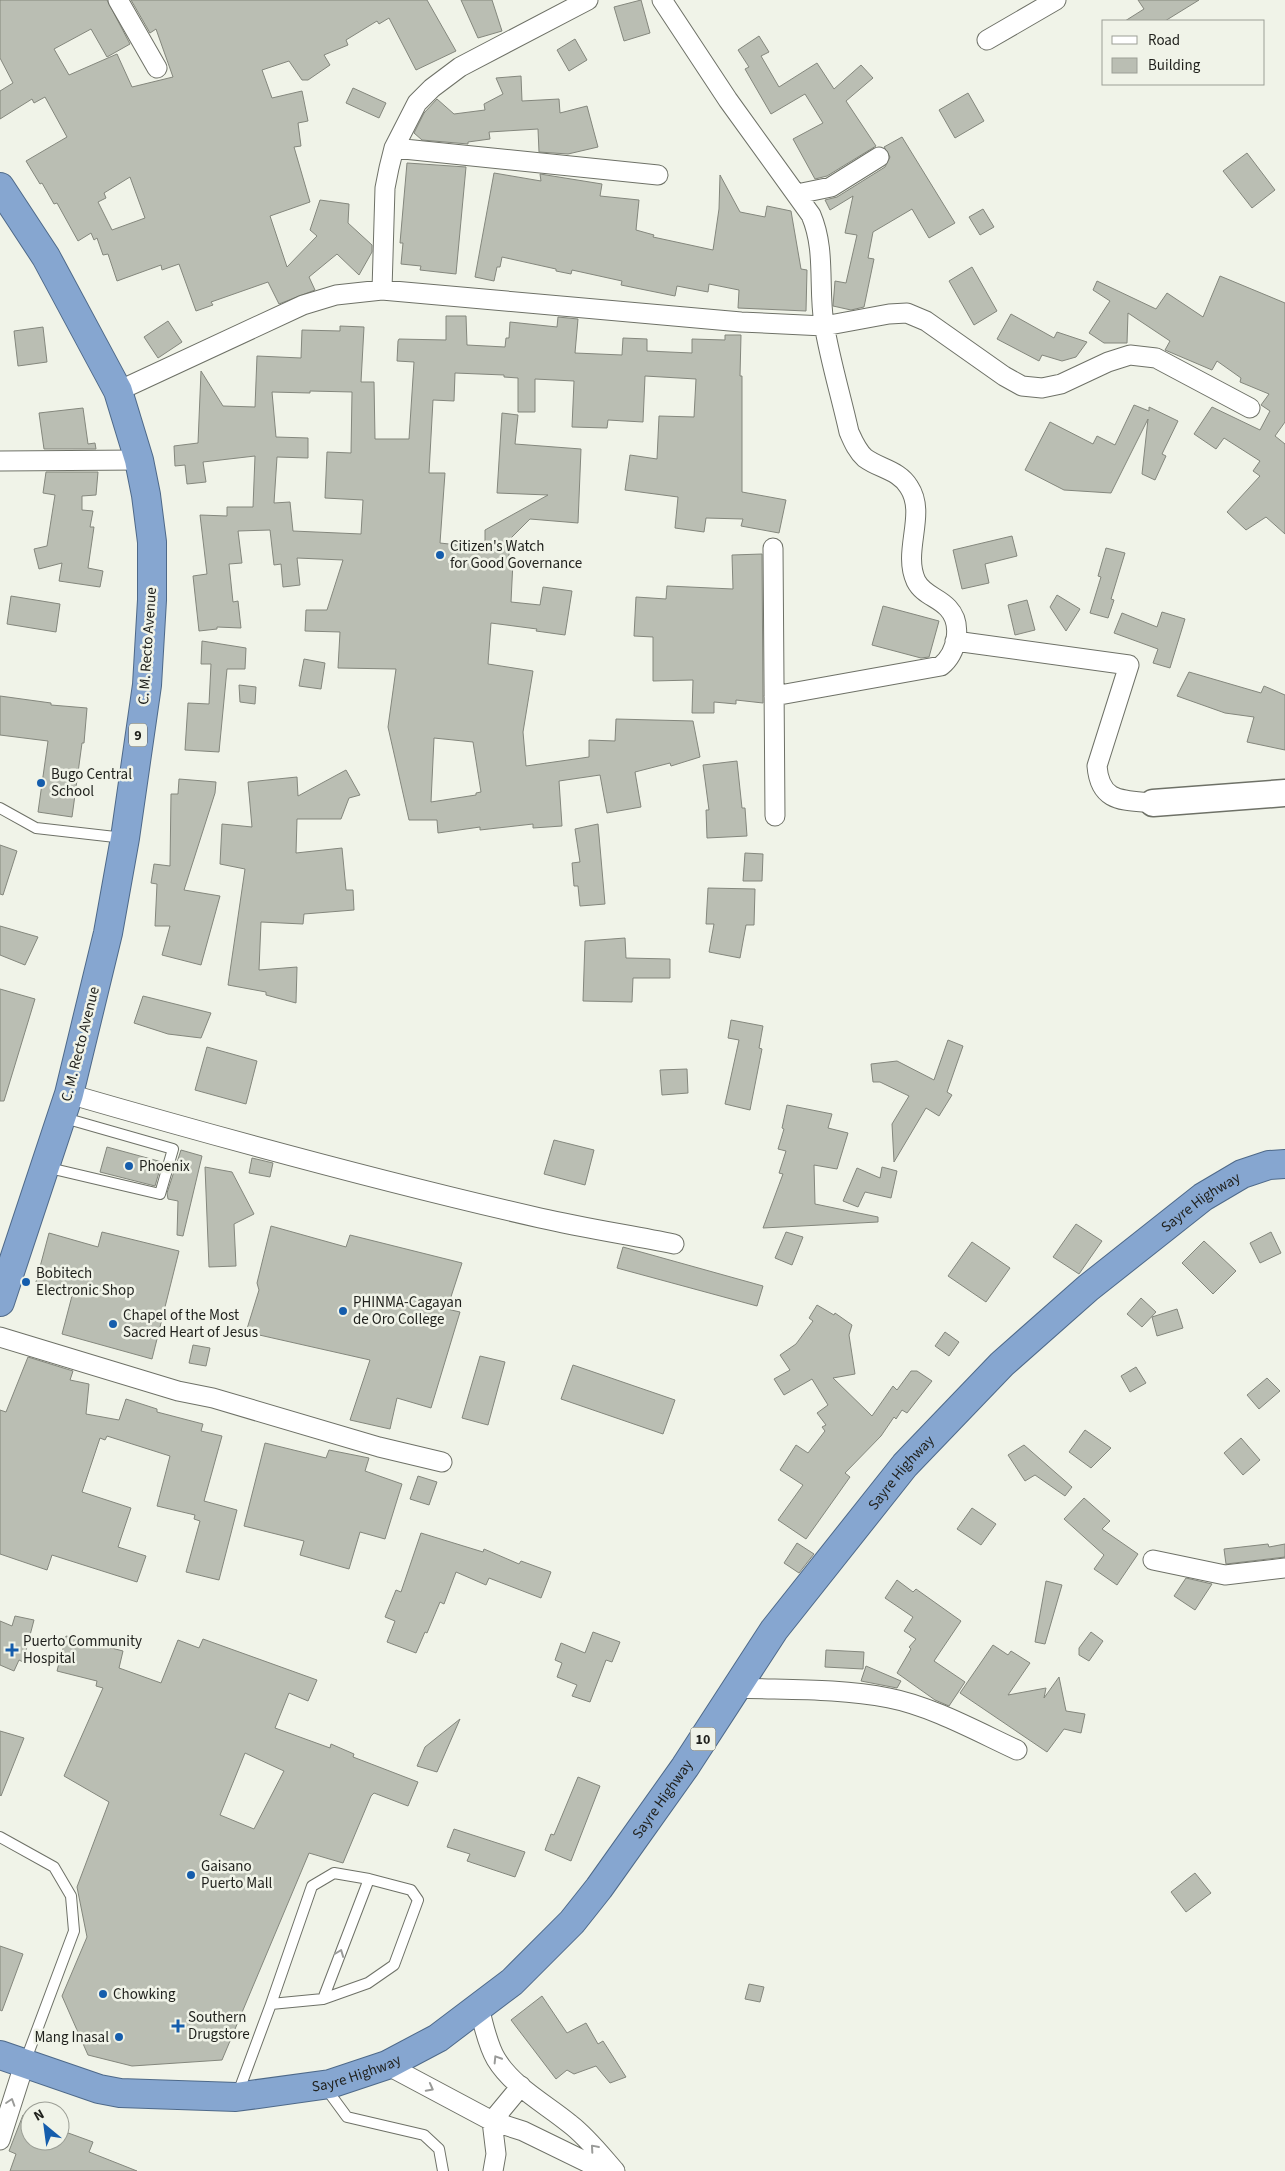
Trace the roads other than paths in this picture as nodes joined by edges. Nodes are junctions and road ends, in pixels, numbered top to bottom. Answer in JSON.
{"nodes":[{"id":1,"x":118,"y":0,"type":"edge"},
{"id":2,"x":588,"y":0,"type":"edge"},
{"id":3,"x":662,"y":0,"type":"edge"},
{"id":4,"x":1056,"y":0,"type":"edge"},
{"id":5,"x":987,"y":40,"type":"dead end"},
{"id":6,"x":157,"y":68,"type":"dead end"},
{"id":7,"x":394,"y":148,"type":"junction"},
{"id":8,"x":880,"y":158,"type":"dead end"},
{"id":9,"x":658,"y":175,"type":"dead end"},
{"id":10,"x":0,"y":187,"type":"edge"},
{"id":11,"x":797,"y":194,"type":"junction"},
{"id":12,"x":382,"y":290,"type":"junction"},
{"id":13,"x":824,"y":326,"type":"junction"},
{"id":14,"x":118,"y":391,"type":"junction"},
{"id":15,"x":1250,"y":408,"type":"dead end"},
{"id":16,"x":140,"y":460,"type":"junction"},
{"id":17,"x":0,"y":461,"type":"edge"},
{"id":18,"x":773,"y":548,"type":"dead end"},
{"id":19,"x":956,"y":641,"type":"junction"},
{"id":20,"x":774,"y":696,"type":"junction"},
{"id":21,"x":1285,"y":794,"type":"edge"},
{"id":22,"x":1154,"y":803,"type":"joint"},
{"id":23,"x":0,"y":808,"type":"edge"},
{"id":24,"x":775,"y":816,"type":"dead end"},
{"id":25,"x":125,"y":838,"type":"junction"},
{"id":26,"x":65,"y":1106,"type":"junction"},
{"id":27,"x":1285,"y":1164,"type":"edge"},
{"id":28,"x":44,"y":1167,"type":"junction"},
{"id":29,"x":674,"y":1244,"type":"dead end"},
{"id":30,"x":0,"y":1302,"type":"edge"},
{"id":31,"x":0,"y":1337,"type":"edge"},
{"id":32,"x":442,"y":1462,"type":"dead end"},
{"id":33,"x":1153,"y":1560,"type":"dead end"},
{"id":34,"x":1285,"y":1568,"type":"edge"},
{"id":35,"x":736,"y":1688,"type":"junction"},
{"id":36,"x":1017,"y":1750,"type":"dead end"},
{"id":37,"x":0,"y":1837,"type":"edge"},
{"id":38,"x":369,"y":1879,"type":"junction"},
{"id":39,"x":323,"y":1999,"type":"junction"},
{"id":40,"x":271,"y":2004,"type":"junction"},
{"id":41,"x":479,"y":2008,"type":"junction"},
{"id":42,"x":12,"y":2060,"type":"edge"},
{"id":43,"x":387,"y":2065,"type":"junction"},
{"id":44,"x":324,"y":2085,"type":"junction"},
{"id":45,"x":521,"y":2086,"type":"junction"},
{"id":46,"x":236,"y":2097,"type":"junction"},
{"id":47,"x":492,"y":2121,"type":"junction"},
{"id":48,"x":0,"y":2140,"type":"edge"},
{"id":49,"x":443,"y":2171,"type":"edge"},
{"id":50,"x":494,"y":2171,"type":"edge"},
{"id":51,"x":605,"y":2171,"type":"edge"},
{"id":52,"x":615,"y":2171,"type":"edge"}],
"edges":[{"from":1,"to":6,"type":"street"},
{"from":2,"to":7,"type":"street"},
{"from":3,"to":11,"type":"street"},
{"from":4,"to":5,"type":"street"},
{"from":7,"to":9,"type":"street"},
{"from":7,"to":12,"type":"street"},
{"from":8,"to":11,"type":"street"},
{"from":10,"to":14,"type":"highway","name":"C. M. Recto Avenue","number":"9"},
{"from":11,"to":13,"type":"street"},
{"from":12,"to":13,"type":"street"},
{"from":12,"to":14,"type":"street"},
{"from":13,"to":15,"type":"street"},
{"from":13,"to":19,"type":"street"},
{"from":14,"to":16,"type":"highway","name":"C. M. Recto Avenue","number":"9"},
{"from":16,"to":17,"type":"street"},
{"from":16,"to":25,"type":"highway","name":"C. M. Recto Avenue","number":"9"},
{"from":18,"to":20,"type":"street"},
{"from":19,"to":20,"type":"street"},
{"from":19,"to":22,"type":"street"},
{"from":20,"to":24,"type":"street"},
{"from":21,"to":22,"type":"main road"},
{"from":23,"to":25,"type":"lane"},
{"from":25,"to":26,"type":"highway","name":"C. M. Recto Avenue","number":"9"},
{"from":26,"to":28,"type":"highway","name":"C. M. Recto Avenue","number":"9"},
{"from":26,"to":28,"type":"lane"},
{"from":26,"to":29,"type":"street"},
{"from":27,"to":35,"type":"highway","name":"Sayre Highway","number":"10"},
{"from":28,"to":30,"type":"highway","name":"C. M. Recto Avenue","number":"9"},
{"from":31,"to":32,"type":"street"},
{"from":33,"to":34,"type":"street"},
{"from":35,"to":36,"type":"street"},
{"from":35,"to":41,"type":"highway","name":"Sayre Highway","number":"10"},
{"from":37,"to":42,"type":"lane"},
{"from":39,"to":38,"type":"lane","one_way":true},
{"from":38,"to":39,"type":"lane"},
{"from":38,"to":40,"type":"lane"},
{"from":39,"to":40,"type":"lane"},
{"from":40,"to":46,"type":"lane"},
{"from":41,"to":43,"type":"highway","name":"Sayre Highway","number":"10"},
{"from":45,"to":41,"type":"street","one_way":true},
{"from":42,"to":46,"type":"highway","name":"Sayre Highway","number":"10"},
{"from":48,"to":42,"type":"street","one_way":true},
{"from":43,"to":44,"type":"highway","name":"Sayre Highway","number":"10"},
{"from":43,"to":47,"type":"street","one_way":true},
{"from":44,"to":46,"type":"highway","name":"Sayre Highway","number":"10"},
{"from":44,"to":49,"type":"lane"},
{"from":45,"to":47,"type":"street"},
{"from":52,"to":45,"type":"street","one_way":true},
{"from":47,"to":50,"type":"street"},
{"from":47,"to":51,"type":"street"}]}
